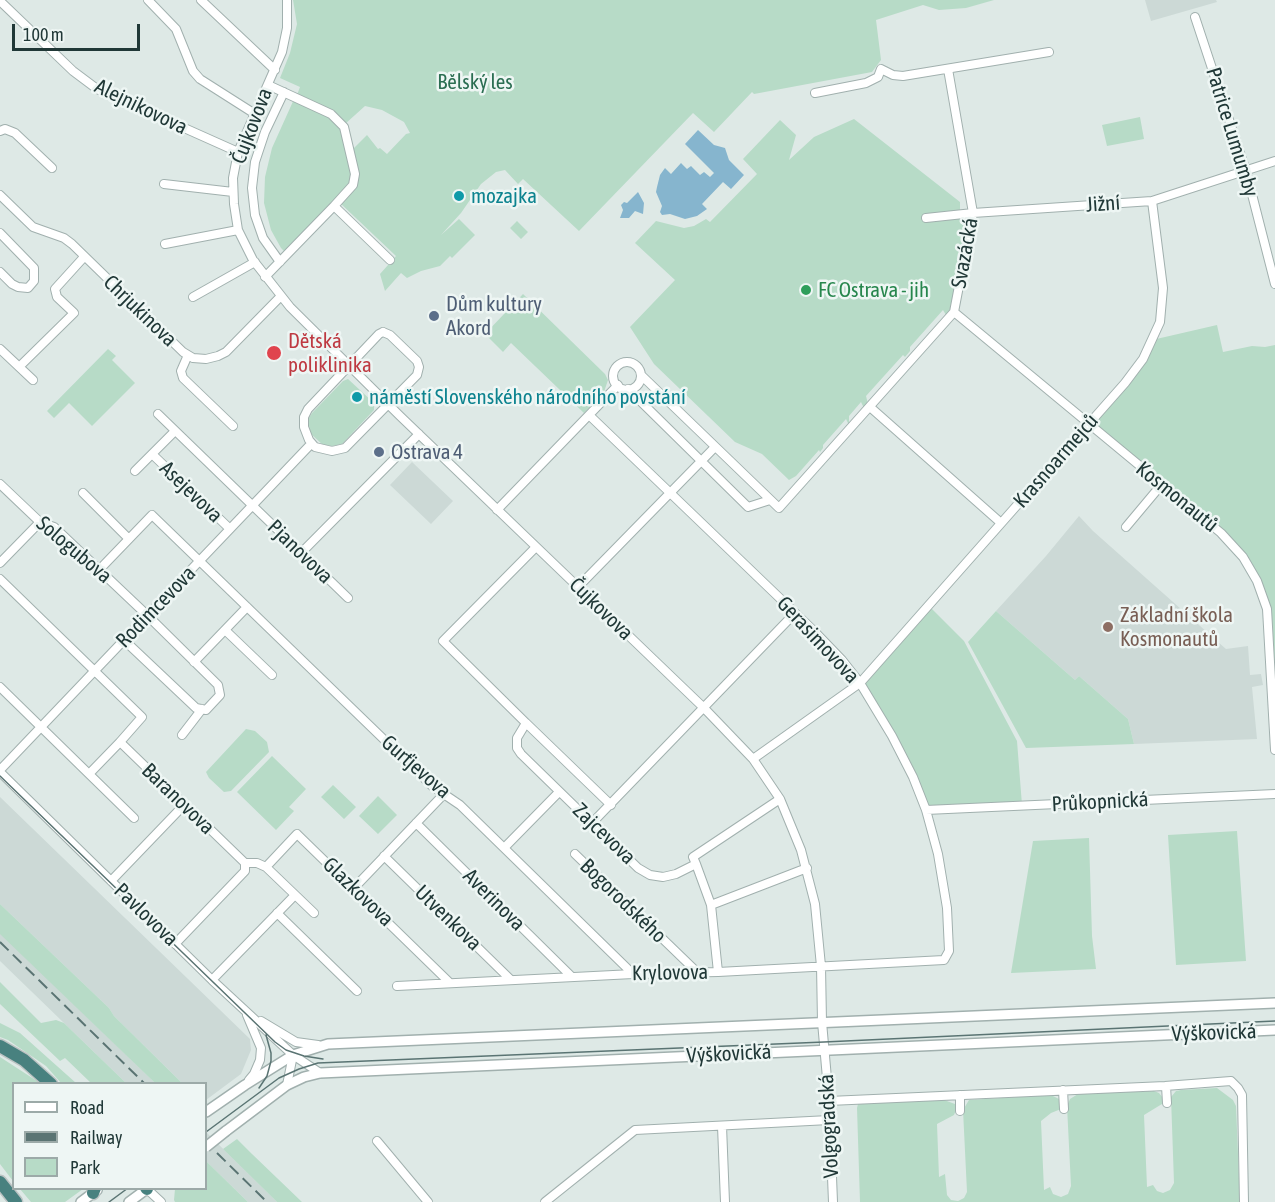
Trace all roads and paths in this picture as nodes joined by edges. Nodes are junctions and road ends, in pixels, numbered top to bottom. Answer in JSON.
{"nodes":[{"id":1,"x":148,"y":0,"type":"edge"},
{"id":2,"x":201,"y":0,"type":"edge"},
{"id":3,"x":287,"y":0,"type":"edge"},
{"id":4,"x":0,"y":1,"type":"edge"},
{"id":5,"x":1195,"y":17,"type":"dead end"},
{"id":6,"x":1049,"y":52,"type":"dead end"},
{"id":7,"x":948,"y":69,"type":"junction"},
{"id":8,"x":274,"y":70,"type":"junction"},
{"id":9,"x":268,"y":86,"type":"junction"},
{"id":10,"x":284,"y":92,"type":"junction"},
{"id":11,"x":815,"y":93,"type":"dead end"},
{"id":12,"x":255,"y":114,"type":"junction"},
{"id":13,"x":0,"y":130,"type":"edge"},
{"id":14,"x":238,"y":152,"type":"junction"},
{"id":15,"x":1275,"y":161,"type":"edge"},
{"id":16,"x":52,"y":168,"type":"dead end"},
{"id":17,"x":1245,"y":171,"type":"junction"},
{"id":18,"x":165,"y":184,"type":"dead end"},
{"id":19,"x":233,"y":192,"type":"junction"},
{"id":20,"x":0,"y":195,"type":"edge"},
{"id":21,"x":1152,"y":201,"type":"junction"},
{"id":22,"x":334,"y":206,"type":"junction"},
{"id":23,"x":973,"y":213,"type":"junction"},
{"id":24,"x":926,"y":218,"type":"dead end"},
{"id":25,"x":238,"y":230,"type":"junction"},
{"id":26,"x":0,"y":233,"type":"edge"},
{"id":27,"x":165,"y":244,"type":"dead end"},
{"id":28,"x":84,"y":257,"type":"junction"},
{"id":29,"x":390,"y":260,"type":"dead end"},
{"id":30,"x":255,"y":262,"type":"junction"},
{"id":31,"x":280,"y":262,"type":"junction"},
{"id":32,"x":0,"y":272,"type":"edge"},
{"id":33,"x":265,"y":277,"type":"junction"},
{"id":34,"x":1275,"y":284,"type":"edge"},
{"id":35,"x":281,"y":296,"type":"junction"},
{"id":36,"x":193,"y":297,"type":"dead end"},
{"id":37,"x":954,"y":312,"type":"junction"},
{"id":38,"x":0,"y":349,"type":"edge"},
{"id":39,"x":188,"y":355,"type":"junction"},
{"id":40,"x":349,"y":364,"type":"junction"},
{"id":41,"x":19,"y":367,"type":"junction"},
{"id":42,"x":641,"y":375,"type":"junction"},
{"id":43,"x":33,"y":380,"type":"dead end"},
{"id":44,"x":618,"y":386,"type":"junction"},
{"id":45,"x":628,"y":389,"type":"junction"},
{"id":46,"x":389,"y":404,"type":"junction"},
{"id":47,"x":870,"y":407,"type":"junction"},
{"id":48,"x":158,"y":414,"type":"dead end"},
{"id":49,"x":589,"y":415,"type":"junction"},
{"id":50,"x":1089,"y":424,"type":"junction"},
{"id":51,"x":233,"y":426,"type":"dead end"},
{"id":52,"x":175,"y":431,"type":"junction"},
{"id":53,"x":419,"y":434,"type":"junction"},
{"id":54,"x":311,"y":444,"type":"junction"},
{"id":55,"x":715,"y":447,"type":"junction"},
{"id":56,"x":152,"y":454,"type":"junction"},
{"id":57,"x":701,"y":461,"type":"junction"},
{"id":58,"x":135,"y":471,"type":"dead end"},
{"id":59,"x":0,"y":483,"type":"edge"},
{"id":60,"x":1162,"y":484,"type":"junction"},
{"id":61,"x":670,"y":492,"type":"junction"},
{"id":62,"x":83,"y":494,"type":"dead end"},
{"id":63,"x":770,"y":500,"type":"junction"},
{"id":64,"x":253,"y":505,"type":"junction"},
{"id":65,"x":497,"y":510,"type":"junction"},
{"id":66,"x":40,"y":522,"type":"junction"},
{"id":67,"x":1001,"y":523,"type":"junction"},
{"id":68,"x":1126,"y":526,"type":"dead end"},
{"id":69,"x":230,"y":529,"type":"junction"},
{"id":70,"x":129,"y":539,"type":"junction"},
{"id":71,"x":536,"y":547,"type":"junction"},
{"id":72,"x":302,"y":552,"type":"junction"},
{"id":73,"x":200,"y":561,"type":"junction"},
{"id":74,"x":0,"y":564,"type":"edge"},
{"id":75,"x":99,"y":570,"type":"junction"},
{"id":76,"x":0,"y":579,"type":"edge"},
{"id":77,"x":578,"y":586,"type":"junction"},
{"id":78,"x":348,"y":598,"type":"dead end"},
{"id":79,"x":248,"y":607,"type":"junction"},
{"id":80,"x":795,"y":613,"type":"junction"},
{"id":81,"x":148,"y":616,"type":"junction"},
{"id":82,"x":225,"y":630,"type":"junction"},
{"id":83,"x":124,"y":640,"type":"junction"},
{"id":84,"x":194,"y":662,"type":"junction"},
{"id":85,"x":94,"y":671,"type":"junction"},
{"id":86,"x":272,"y":675,"type":"dead end"},
{"id":87,"x":860,"y":683,"type":"junction"},
{"id":88,"x":0,"y":687,"type":"edge"},
{"id":89,"x":704,"y":708,"type":"junction"},
{"id":90,"x":202,"y":709,"type":"junction"},
{"id":91,"x":526,"y":723,"type":"junction"},
{"id":92,"x":40,"y":727,"type":"junction"},
{"id":93,"x":182,"y":735,"type":"dead end"},
{"id":94,"x":120,"y":742,"type":"junction"},
{"id":95,"x":1275,"y":750,"type":"edge"},
{"id":96,"x":753,"y":759,"type":"junction"},
{"id":97,"x":0,"y":771,"type":"edge"},
{"id":98,"x":89,"y":774,"type":"junction"},
{"id":99,"x":560,"y":792,"type":"junction"},
{"id":100,"x":444,"y":794,"type":"junction"},
{"id":101,"x":1275,"y":794,"type":"edge"},
{"id":102,"x":780,"y":799,"type":"junction"},
{"id":103,"x":611,"y":804,"type":"junction"},
{"id":104,"x":184,"y":805,"type":"junction"},
{"id":105,"x":926,"y":810,"type":"junction"},
{"id":106,"x":134,"y":818,"type":"dead end"},
{"id":107,"x":416,"y":823,"type":"junction"},
{"id":108,"x":592,"y":823,"type":"junction"},
{"id":109,"x":504,"y":848,"type":"junction"},
{"id":110,"x":575,"y":854,"type":"dead end"},
{"id":111,"x":384,"y":856,"type":"junction"},
{"id":112,"x":695,"y":860,"type":"junction"},
{"id":113,"x":245,"y":863,"type":"junction"},
{"id":114,"x":266,"y":867,"type":"junction"},
{"id":115,"x":807,"y":868,"type":"junction"},
{"id":116,"x":111,"y":881,"type":"junction"},
{"id":117,"x":354,"y":888,"type":"junction"},
{"id":118,"x":295,"y":895,"type":"junction"},
{"id":119,"x":711,"y":904,"type":"junction"},
{"id":120,"x":277,"y":913,"type":"junction"},
{"id":121,"x":314,"y":913,"type":"dead end"},
{"id":122,"x":175,"y":944,"type":"junction"},
{"id":123,"x":944,"y":960,"type":"joint"},
{"id":124,"x":821,"y":966,"type":"junction"},
{"id":125,"x":718,"y":972,"type":"junction"},
{"id":126,"x":698,"y":973,"type":"junction"},
{"id":127,"x":633,"y":974,"type":"junction"},
{"id":128,"x":572,"y":977,"type":"junction"},
{"id":129,"x":212,"y":980,"type":"junction"},
{"id":130,"x":511,"y":980,"type":"junction"},
{"id":131,"x":450,"y":983,"type":"junction"},
{"id":132,"x":397,"y":986,"type":"dead end"},
{"id":133,"x":357,"y":991,"type":"dead end"},
{"id":134,"x":1275,"y":1003,"type":"edge"},
{"id":135,"x":245,"y":1011,"type":"junction"},
{"id":136,"x":822,"y":1022,"type":"junction"},
{"id":137,"x":1275,"y":1030,"type":"edge"},
{"id":138,"x":328,"y":1044,"type":"junction"},
{"id":139,"x":0,"y":1046,"type":"edge"},
{"id":140,"x":824,"y":1049,"type":"junction"},
{"id":141,"x":293,"y":1055,"type":"junction"},
{"id":142,"x":320,"y":1072,"type":"junction"},
{"id":143,"x":50,"y":1082,"type":"edge"},
{"id":144,"x":245,"y":1084,"type":"junction"},
{"id":145,"x":287,"y":1085,"type":"junction"},
{"id":146,"x":1166,"y":1086,"type":"junction"},
{"id":147,"x":1063,"y":1090,"type":"junction"},
{"id":148,"x":960,"y":1095,"type":"junction"},
{"id":149,"x":829,"y":1101,"type":"junction"},
{"id":150,"x":1167,"y":1103,"type":"dead end"},
{"id":151,"x":1064,"y":1109,"type":"dead end"},
{"id":152,"x":207,"y":1110,"type":"edge"},
{"id":153,"x":960,"y":1111,"type":"dead end"},
{"id":154,"x":829,"y":1120,"type":"junction"},
{"id":155,"x":722,"y":1126,"type":"junction"},
{"id":156,"x":377,"y":1141,"type":"dead end"},
{"id":157,"x":207,"y":1146,"type":"edge"},
{"id":158,"x":0,"y":1182,"type":"edge"},
{"id":159,"x":96,"y":1190,"type":"edge"},
{"id":160,"x":146,"y":1190,"type":"edge"},
{"id":161,"x":148,"y":1190,"type":"edge"},
{"id":162,"x":16,"y":1202,"type":"edge"},
{"id":163,"x":81,"y":1202,"type":"edge"},
{"id":164,"x":129,"y":1202,"type":"edge"},
{"id":165,"x":161,"y":1202,"type":"edge"},
{"id":166,"x":428,"y":1202,"type":"edge"},
{"id":167,"x":545,"y":1202,"type":"edge"},
{"id":168,"x":725,"y":1202,"type":"edge"},
{"id":169,"x":833,"y":1202,"type":"edge"},
{"id":170,"x":1244,"y":1202,"type":"edge"}],
"edges":[{"from":1,"to":12,"type":"street"},
{"from":2,"to":8,"type":"street"},
{"from":3,"to":8,"type":"street","name":"Čujkovova"},
{"from":4,"to":14,"type":"street","name":"Alejnikovova"},
{"from":5,"to":17,"type":"street","name":"Patrice Lumumby"},
{"from":6,"to":7,"type":"street"},
{"from":7,"to":11,"type":"street"},
{"from":7,"to":23,"type":"street","name":"Svazácká"},
{"from":8,"to":9,"type":"street","name":"Čujkovova"},
{"from":9,"to":10,"type":"street","name":"Čujkovova"},
{"from":9,"to":12,"type":"street","name":"Čujkovova"},
{"from":10,"to":22,"type":"street","name":"Čujkovova"},
{"from":10,"to":31,"type":"street"},
{"from":12,"to":14,"type":"street","name":"Čujkovova"},
{"from":13,"to":16,"type":"street"},
{"from":14,"to":19,"type":"street","name":"Čujkovova"},
{"from":15,"to":17,"type":"street","name":"Jižní"},
{"from":17,"to":21,"type":"street","name":"Jižní"},
{"from":17,"to":34,"type":"street","name":"Patrice Lumumby"},
{"from":18,"to":19,"type":"street"},
{"from":19,"to":25,"type":"street","name":"Čujkovova"},
{"from":20,"to":28,"type":"street","name":"Chrjukinova"},
{"from":21,"to":23,"type":"street","name":"Jižní"},
{"from":21,"to":50,"type":"street","name":"Krasnoarmejců"},
{"from":22,"to":29,"type":"street"},
{"from":22,"to":31,"type":"street","name":"Čujkovova"},
{"from":23,"to":24,"type":"street","name":"Jižní"},
{"from":23,"to":37,"type":"street","name":"Svazácká"},
{"from":25,"to":27,"type":"street"},
{"from":25,"to":30,"type":"street","name":"Čujkovova"},
{"from":26,"to":32,"type":"street"},
{"from":28,"to":39,"type":"street","name":"Chrjukinova"},
{"from":28,"to":41,"type":"street"},
{"from":30,"to":33,"type":"street","name":"Čujkovova"},
{"from":30,"to":36,"type":"street"},
{"from":31,"to":33,"type":"street","name":"Čujkovova"},
{"from":33,"to":35,"type":"street","name":"Čujkovova"},
{"from":35,"to":39,"type":"street","name":"Chrjukinova"},
{"from":35,"to":40,"type":"street","name":"Čujkovova"},
{"from":37,"to":47,"type":"street","name":"Svazácká"},
{"from":37,"to":50,"type":"street","name":"Kosmonautů"},
{"from":38,"to":41,"type":"street"},
{"from":39,"to":51,"type":"street"},
{"from":40,"to":46,"type":"street","name":"Čujkovova"},
{"from":40,"to":46,"type":"street"},
{"from":40,"to":54,"type":"street"},
{"from":41,"to":43,"type":"street"},
{"from":42,"to":44,"type":"street"},
{"from":42,"to":45,"type":"street"},
{"from":42,"to":55,"type":"street","name":"Svazácká"},
{"from":44,"to":45,"type":"street"},
{"from":44,"to":49,"type":"street"},
{"from":45,"to":57,"type":"street"},
{"from":46,"to":53,"type":"street","name":"Čujkovova"},
{"from":46,"to":54,"type":"street"},
{"from":47,"to":63,"type":"street","name":"Svazácká"},
{"from":47,"to":67,"type":"street"},
{"from":48,"to":52,"type":"street","name":"Asejevova"},
{"from":49,"to":61,"type":"street","name":"Gerasimovova"},
{"from":49,"to":65,"type":"street"},
{"from":50,"to":60,"type":"street","name":"Kosmonautů"},
{"from":50,"to":67,"type":"street","name":"Krasnoarmejců"},
{"from":52,"to":56,"type":"street","name":"Asejevova"},
{"from":52,"to":64,"type":"street","name":"Asejevova"},
{"from":53,"to":65,"type":"street","name":"Čujkovova"},
{"from":53,"to":72,"type":"street"},
{"from":54,"to":64,"type":"street","name":"Rodimcevova"},
{"from":55,"to":57,"type":"street"},
{"from":55,"to":63,"type":"street","name":"Svazácká"},
{"from":56,"to":58,"type":"street","name":"Asejevova"},
{"from":56,"to":69,"type":"street","name":"Asejevova"},
{"from":57,"to":61,"type":"street"},
{"from":57,"to":63,"type":"street"},
{"from":59,"to":66,"type":"street","name":"Sologubova"},
{"from":60,"to":68,"type":"street"},
{"from":60,"to":95,"type":"street","name":"Kosmonautů"},
{"from":61,"to":77,"type":"street"},
{"from":61,"to":80,"type":"street","name":"Gerasimovova"},
{"from":62,"to":70,"type":"street"},
{"from":64,"to":69,"type":"street","name":"Rodimcevova"},
{"from":64,"to":72,"type":"street","name":"Pjanovova"},
{"from":65,"to":71,"type":"street","name":"Čujkovova"},
{"from":66,"to":74,"type":"street"},
{"from":66,"to":75,"type":"street","name":"Sologubova"},
{"from":67,"to":87,"type":"street","name":"Krasnoarmejců"},
{"from":69,"to":73,"type":"street","name":"Rodimcevova"},
{"from":70,"to":73,"type":"street","name":"Gurťjevova"},
{"from":70,"to":75,"type":"street"},
{"from":71,"to":77,"type":"street","name":"Čujkovova"},
{"from":71,"to":91,"type":"street","name":"Zajcevova"},
{"from":72,"to":78,"type":"street","name":"Pjanovova"},
{"from":73,"to":79,"type":"street","name":"Gurťjevova"},
{"from":73,"to":81,"type":"street","name":"Rodimcevova"},
{"from":75,"to":81,"type":"street","name":"Sologubova"},
{"from":76,"to":85,"type":"street"},
{"from":77,"to":89,"type":"street","name":"Čujkovova"},
{"from":79,"to":82,"type":"street"},
{"from":79,"to":100,"type":"street","name":"Gurťjevova"},
{"from":80,"to":87,"type":"street","name":"Gerasimovova"},
{"from":80,"to":89,"type":"street"},
{"from":81,"to":83,"type":"street","name":"Rodimcevova"},
{"from":81,"to":84,"type":"street","name":"Sologubova"},
{"from":82,"to":84,"type":"street"},
{"from":82,"to":86,"type":"street"},
{"from":83,"to":85,"type":"street","name":"Rodimcevova"},
{"from":83,"to":90,"type":"street"},
{"from":84,"to":90,"type":"street","name":"Sologubova"},
{"from":85,"to":92,"type":"street","name":"Rodimcevova"},
{"from":85,"to":94,"type":"street"},
{"from":87,"to":96,"type":"street","name":"Krasnoarmejců"},
{"from":87,"to":105,"type":"street","name":"Gerasimovova"},
{"from":88,"to":92,"type":"street","name":"Baranovova"},
{"from":89,"to":96,"type":"street","name":"Čujkovova"},
{"from":89,"to":103,"type":"street"},
{"from":90,"to":93,"type":"street"},
{"from":91,"to":99,"type":"street","name":"Zajcevova"},
{"from":91,"to":103,"type":"street","name":"Zajcevova"},
{"from":92,"to":97,"type":"street","name":"Rodimcevova"},
{"from":92,"to":98,"type":"street","name":"Baranovova"},
{"from":94,"to":98,"type":"street"},
{"from":94,"to":104,"type":"street","name":"Baranovova"},
{"from":96,"to":102,"type":"street","name":"Čujkovova"},
{"from":97,"to":116,"type":"street","name":"Pavlovova"},
{"from":98,"to":106,"type":"street","name":"Baranovova"},
{"from":99,"to":108,"type":"street","name":"Zajcevova"},
{"from":99,"to":109,"type":"street"},
{"from":100,"to":107,"type":"street"},
{"from":100,"to":109,"type":"street","name":"Gurťjevova"},
{"from":101,"to":105,"type":"street","name":"Průkopnická"},
{"from":102,"to":112,"type":"street"},
{"from":102,"to":115,"type":"street","name":"Čujkovova"},
{"from":103,"to":108,"type":"street"},
{"from":104,"to":113,"type":"street","name":"Baranovova"},
{"from":104,"to":116,"type":"street"},
{"from":105,"to":123,"type":"street","name":"Gerasimovova"},
{"from":107,"to":111,"type":"street"},
{"from":107,"to":128,"type":"street","name":"Averinova"},
{"from":108,"to":112,"type":"street","name":"Zajcevova"},
{"from":109,"to":127,"type":"street","name":"Gurťjevova"},
{"from":110,"to":126,"type":"street","name":"Bogorodského"},
{"from":111,"to":117,"type":"street"},
{"from":111,"to":130,"type":"street","name":"Utvenkova"},
{"from":112,"to":119,"type":"street"},
{"from":113,"to":114,"type":"street"},
{"from":113,"to":122,"type":"street"},
{"from":114,"to":117,"type":"street","name":"Glazkovova"},
{"from":114,"to":118,"type":"street"},
{"from":115,"to":119,"type":"street"},
{"from":115,"to":124,"type":"street","name":"Čujkovova"},
{"from":116,"to":122,"type":"street","name":"Pavlovova"},
{"from":117,"to":131,"type":"street","name":"Glazkovova"},
{"from":118,"to":120,"type":"street"},
{"from":118,"to":121,"type":"street"},
{"from":119,"to":125,"type":"street"},
{"from":120,"to":129,"type":"street"},
{"from":120,"to":133,"type":"street"},
{"from":122,"to":129,"type":"street","name":"Pavlovova"},
{"from":123,"to":124,"type":"street","name":"Krylovova"},
{"from":124,"to":125,"type":"street","name":"Krylovova"},
{"from":124,"to":136,"type":"street","name":"Čujkovova"},
{"from":125,"to":126,"type":"street","name":"Krylovova"},
{"from":126,"to":127,"type":"street","name":"Krylovova"},
{"from":127,"to":128,"type":"street","name":"Krylovova"},
{"from":128,"to":130,"type":"street","name":"Krylovova"},
{"from":129,"to":135,"type":"street","name":"Pavlovova"},
{"from":130,"to":131,"type":"street","name":"Krylovova"},
{"from":131,"to":132,"type":"street","name":"Krylovova"},
{"from":134,"to":136,"type":"street","name":"Výškovická"},
{"from":135,"to":138,"type":"street"},
{"from":135,"to":141,"type":"street","name":"Pavlovova"},
{"from":135,"to":144,"type":"street"},
{"from":136,"to":138,"type":"street","name":"Výškovická"},
{"from":136,"to":140,"type":"street","name":"Čujkovova"},
{"from":137,"to":140,"type":"street","name":"Výškovická"},
{"from":138,"to":141,"type":"street","name":"Výškovická"},
{"from":139,"to":143,"type":"highway"},
{"from":140,"to":142,"type":"street","name":"Výškovická"},
{"from":140,"to":149,"type":"street","name":"Volgogradská"},
{"from":141,"to":142,"type":"street","name":"Pavlovova"},
{"from":141,"to":144,"type":"street","name":"Výškovická"},
{"from":141,"to":145,"type":"street"},
{"from":142,"to":145,"type":"street","name":"Výškovická"},
{"from":144,"to":152,"type":"street","name":"Výškovická"},
{"from":145,"to":157,"type":"street","name":"Výškovická","bridge":true},
{"from":146,"to":147,"type":"street"},
{"from":146,"to":150,"type":"street"},
{"from":146,"to":170,"type":"street"},
{"from":147,"to":148,"type":"street"},
{"from":147,"to":151,"type":"street"},
{"from":148,"to":149,"type":"street"},
{"from":148,"to":153,"type":"street"},
{"from":149,"to":154,"type":"street","name":"Volgogradská"},
{"from":154,"to":155,"type":"street"},
{"from":154,"to":169,"type":"street","name":"Volgogradská"},
{"from":155,"to":167,"type":"street"},
{"from":155,"to":168,"type":"street"},
{"from":156,"to":166,"type":"street"},
{"from":158,"to":162,"type":"highway"},
{"from":159,"to":163,"type":"street"},
{"from":160,"to":164,"type":"street"},
{"from":161,"to":165,"type":"street"}]}
